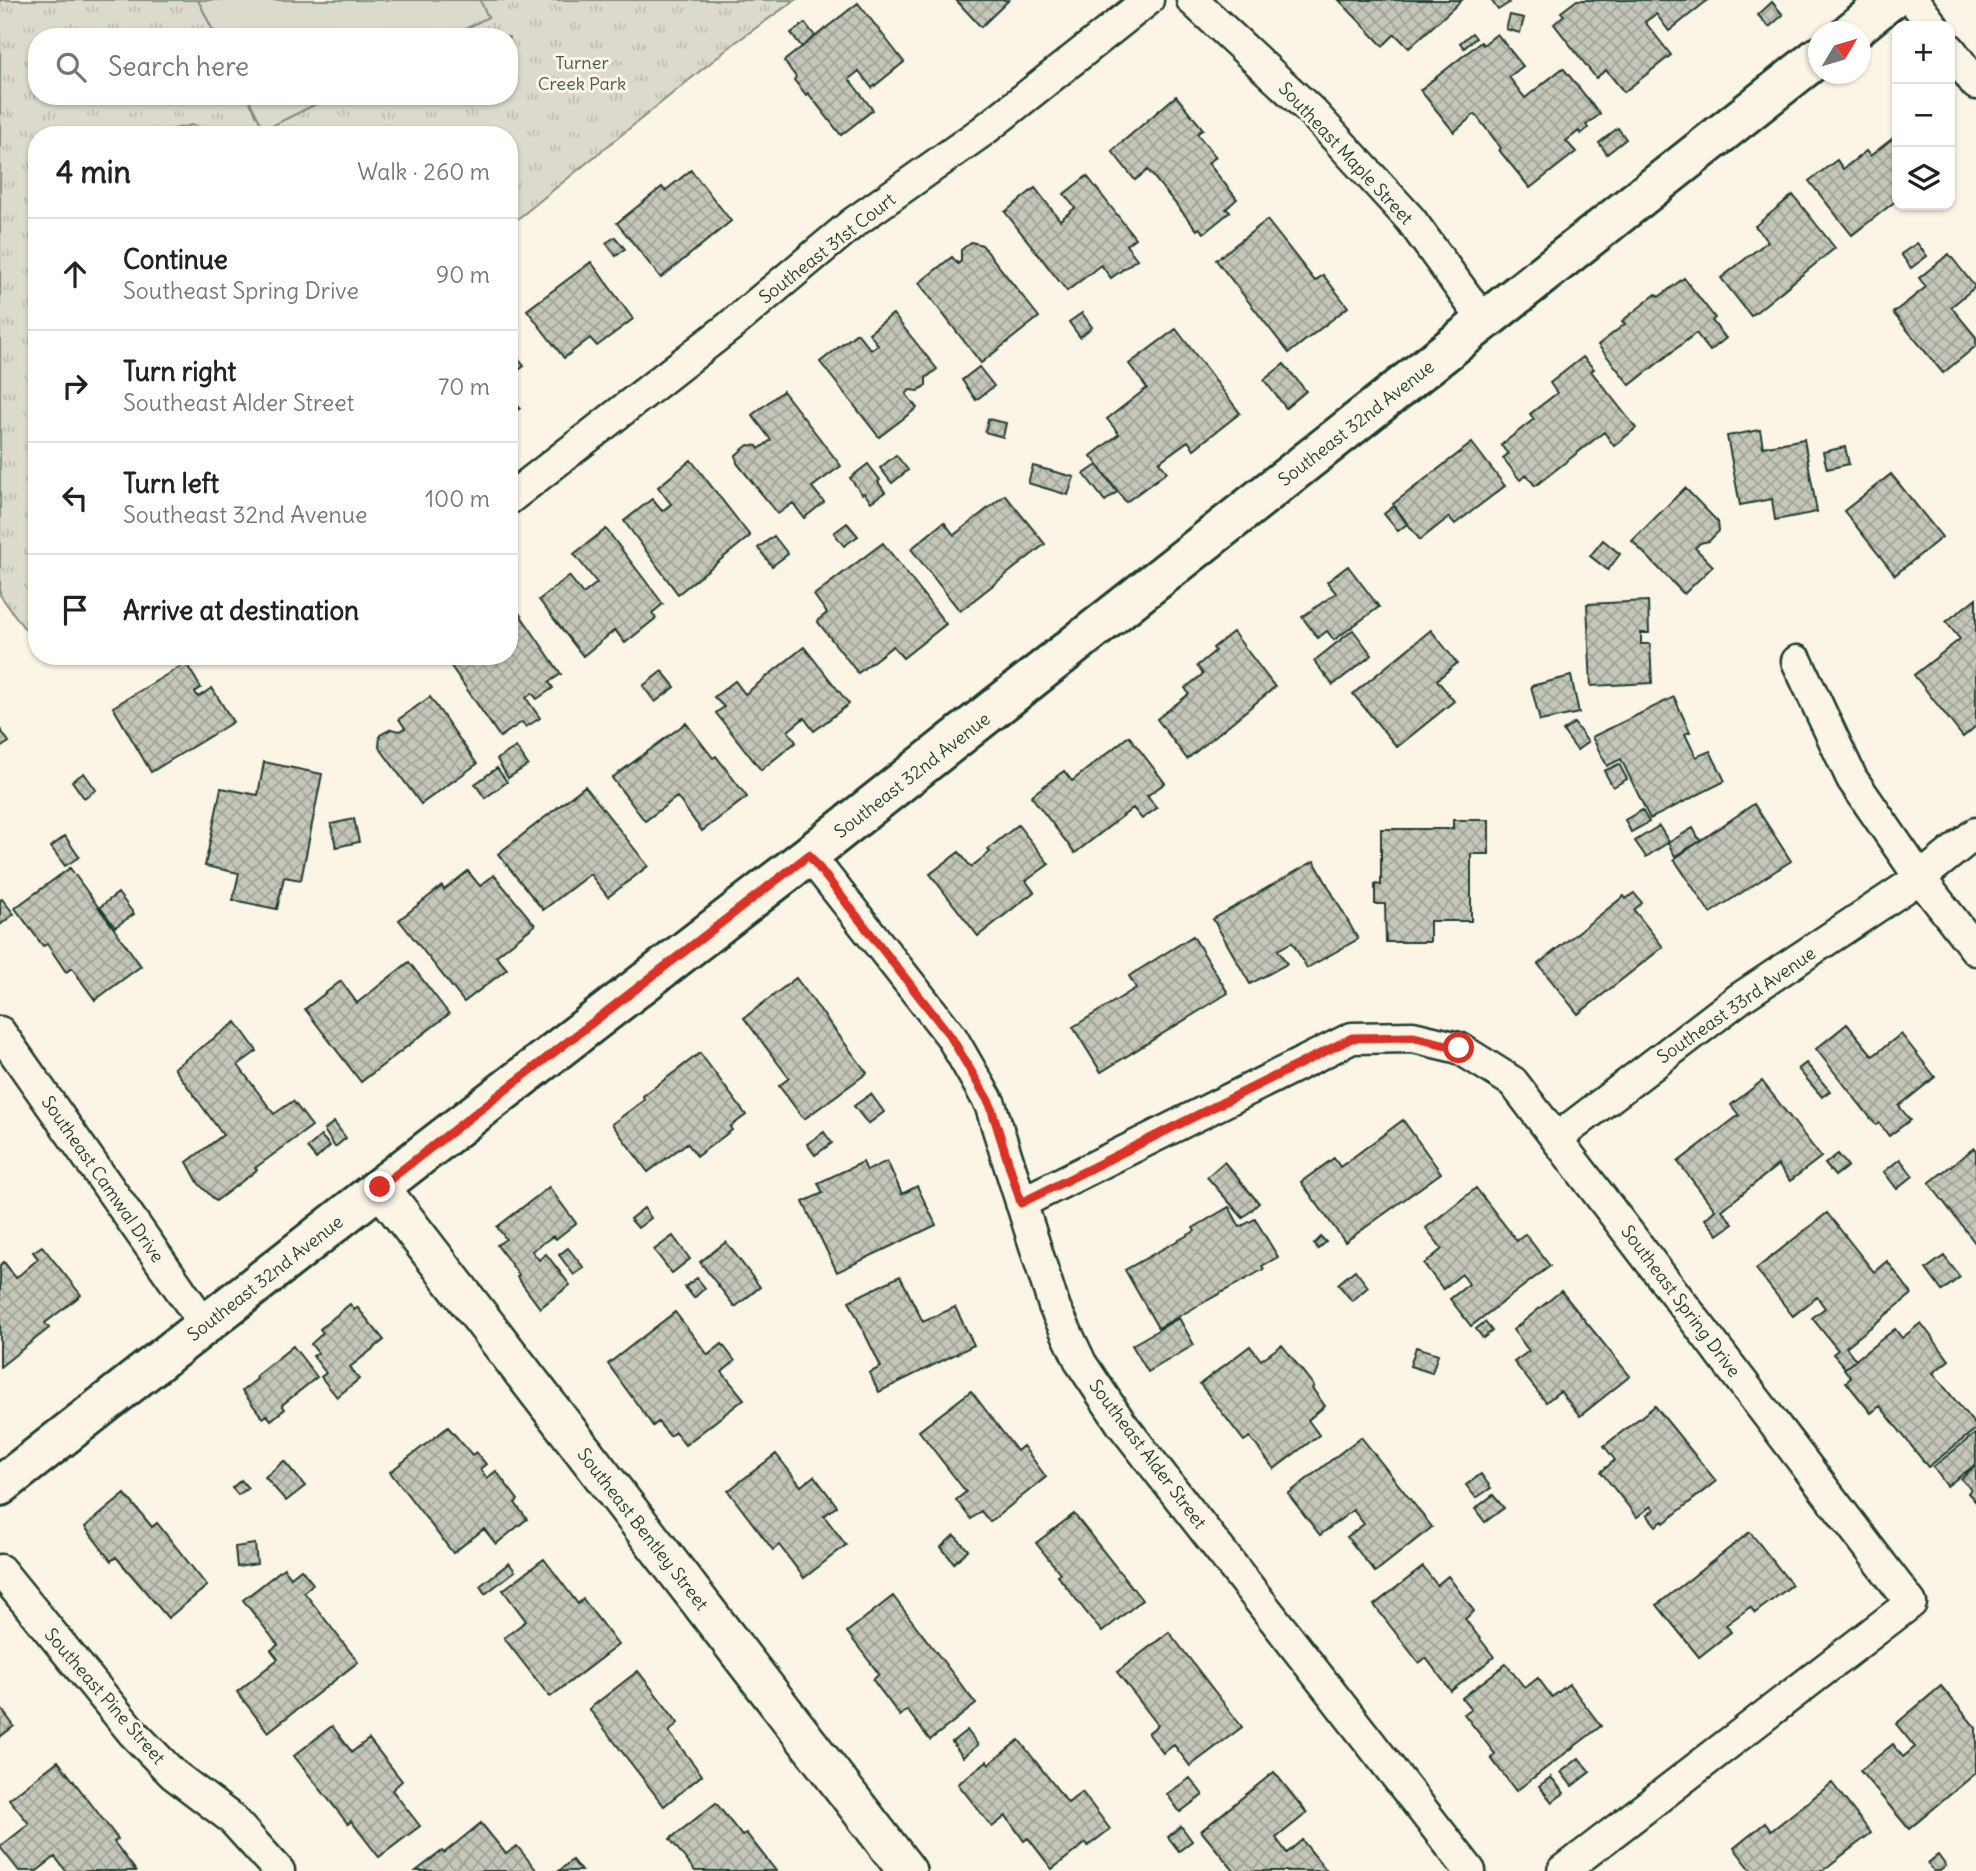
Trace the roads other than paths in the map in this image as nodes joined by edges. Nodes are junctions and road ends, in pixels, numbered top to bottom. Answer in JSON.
{"nodes":[{"id":1,"x":1148,"y":0,"type":"edge"},
{"id":2,"x":1192,"y":0,"type":"edge"},
{"id":3,"x":1890,"y":0,"type":"edge"},
{"id":4,"x":1913,"y":0,"type":"edge"},
{"id":5,"x":1864,"y":21,"type":"edge"},
{"id":6,"x":1929,"y":21,"type":"edge"},
{"id":7,"x":1955,"y":56,"type":"edge"},
{"id":8,"x":1808,"y":65,"type":"edge"},
{"id":9,"x":1976,"y":84,"type":"edge"},
{"id":10,"x":1484,"y":321,"type":"junction"},
{"id":11,"x":518,"y":492,"type":"edge"},
{"id":12,"x":1797,"y":661,"type":"dead end"},
{"id":13,"x":1976,"y":833,"type":"edge"},
{"id":14,"x":809,"y":855,"type":"junction"},
{"id":15,"x":1920,"y":878,"type":"junction"},
{"id":16,"x":1976,"y":950,"type":"edge"},
{"id":17,"x":0,"y":1032,"type":"edge"},
{"id":18,"x":1557,"y":1138,"type":"junction"},
{"id":19,"x":380,"y":1187,"type":"junction"},
{"id":20,"x":1021,"y":1203,"type":"junction"},
{"id":21,"x":205,"y":1325,"type":"junction"},
{"id":22,"x":0,"y":1486,"type":"edge"},
{"id":23,"x":0,"y":1570,"type":"edge"},
{"id":24,"x":279,"y":1871,"type":"edge"},
{"id":25,"x":907,"y":1871,"type":"edge"},
{"id":26,"x":1470,"y":1871,"type":"edge"},
{"id":27,"x":1563,"y":1871,"type":"edge"}],
"edges":[{"from":1,"to":11,"type":"street","name":"Southeast 31st Court"},
{"from":2,"to":10,"type":"street","name":"Southeast Maple Street"},
{"from":3,"to":5,"type":"main road"},
{"from":4,"to":6,"type":"street"},
{"from":7,"to":9,"type":"street"},
{"from":8,"to":10,"type":"main road","name":"Southeast 32nd Avenue"},
{"from":10,"to":14,"type":"main road","name":"Southeast 32nd Avenue"},
{"from":12,"to":15,"type":"street"},
{"from":13,"to":15,"type":"street","name":"Southeast 33rd Avenue"},
{"from":14,"to":19,"type":"main road","name":"Southeast 32nd Avenue"},
{"from":14,"to":20,"type":"street","name":"Southeast Alder Street"},
{"from":15,"to":16,"type":"street"},
{"from":15,"to":18,"type":"street","name":"Southeast 33rd Avenue"},
{"from":17,"to":21,"type":"street","name":"Southeast Camwal Drive"},
{"from":18,"to":20,"type":"street","name":"Southeast Spring Drive"},
{"from":18,"to":27,"type":"street","name":"Southeast Spring Drive"},
{"from":19,"to":21,"type":"main road","name":"Southeast 32nd Avenue"},
{"from":19,"to":25,"type":"street","name":"Southeast Bentley Street"},
{"from":20,"to":26,"type":"street","name":"Southeast Alder Street"},
{"from":21,"to":22,"type":"main road","name":"Southeast 32nd Avenue"},
{"from":23,"to":24,"type":"street","name":"Southeast Pine Street"}]}
